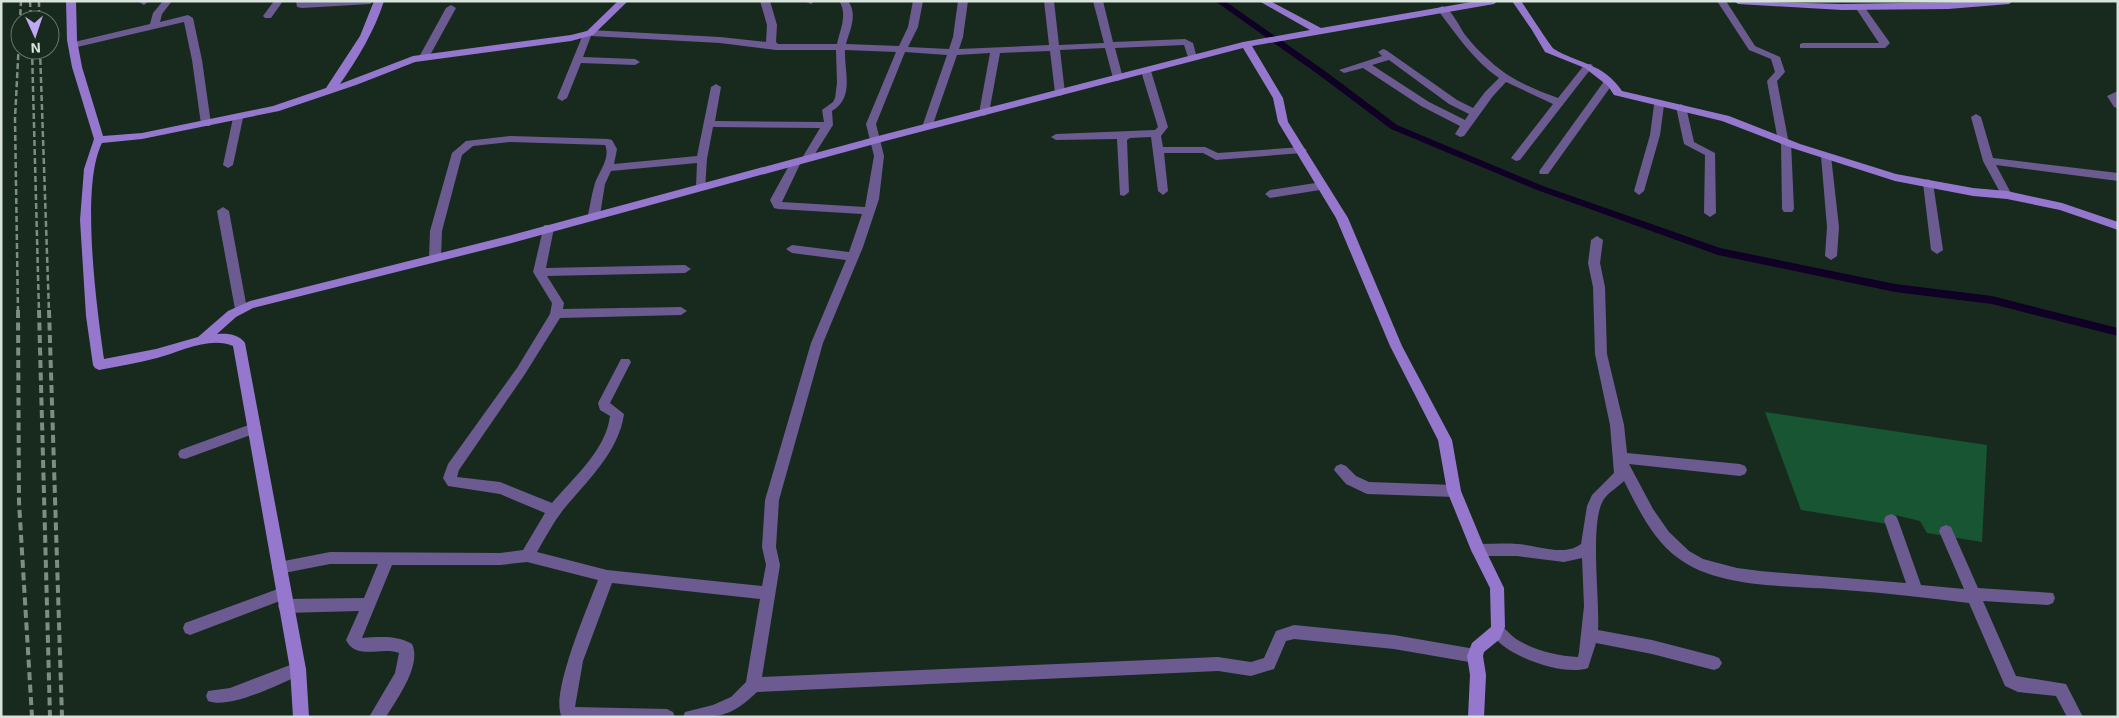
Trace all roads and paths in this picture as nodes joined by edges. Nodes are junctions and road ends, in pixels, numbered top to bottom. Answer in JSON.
{"nodes":[{"id":1,"x":71,"y":1,"type":"edge"},
{"id":2,"x":168,"y":1,"type":"edge"},
{"id":3,"x":279,"y":1,"type":"edge"},
{"id":4,"x":302,"y":1,"type":"edge"},
{"id":5,"x":370,"y":1,"type":"edge"},
{"id":6,"x":379,"y":1,"type":"edge"},
{"id":7,"x":624,"y":1,"type":"edge"},
{"id":8,"x":765,"y":1,"type":"edge"},
{"id":9,"x":843,"y":1,"type":"edge"},
{"id":10,"x":918,"y":1,"type":"edge"},
{"id":11,"x":964,"y":1,"type":"edge"},
{"id":12,"x":1049,"y":1,"type":"edge"},
{"id":13,"x":1098,"y":1,"type":"edge"},
{"id":14,"x":1263,"y":1,"type":"edge"},
{"id":15,"x":1494,"y":1,"type":"edge"},
{"id":16,"x":1516,"y":1,"type":"edge"},
{"id":17,"x":1721,"y":1,"type":"edge"},
{"id":18,"x":1738,"y":1,"type":"edge"},
{"id":19,"x":2010,"y":1,"type":"edge"},
{"id":20,"x":1786,"y":3,"type":"edge"},
{"id":21,"x":1946,"y":4,"type":"edge"},
{"id":22,"x":1860,"y":7,"type":"junction"},
{"id":23,"x":451,"y":8,"type":"dead end"},
{"id":24,"x":1442,"y":9,"type":"junction"},
{"id":25,"x":268,"y":16,"type":"dead end"},
{"id":26,"x":154,"y":25,"type":"junction"},
{"id":27,"x":1319,"y":31,"type":"junction"},
{"id":28,"x":589,"y":33,"type":"junction"},
{"id":29,"x":1251,"y":43,"type":"junction"},
{"id":30,"x":73,"y":45,"type":"junction"},
{"id":31,"x":774,"y":46,"type":"junction"},
{"id":32,"x":1108,"y":46,"type":"junction"},
{"id":33,"x":1803,"y":46,"type":"dead end"},
{"id":34,"x":1054,"y":47,"type":"junction"},
{"id":35,"x":840,"y":48,"type":"junction"},
{"id":36,"x":902,"y":49,"type":"junction"},
{"id":37,"x":996,"y":50,"type":"junction"},
{"id":38,"x":952,"y":52,"type":"junction"},
{"id":39,"x":424,"y":57,"type":"junction"},
{"id":40,"x":1192,"y":58,"type":"junction"},
{"id":41,"x":577,"y":60,"type":"junction"},
{"id":42,"x":635,"y":62,"type":"dead end"},
{"id":43,"x":1365,"y":65,"type":"junction"},
{"id":44,"x":1588,"y":66,"type":"junction"},
{"id":45,"x":1344,"y":70,"type":"dead end"},
{"id":46,"x":1146,"y":71,"type":"junction"},
{"id":47,"x":1118,"y":78,"type":"junction"},
{"id":48,"x":1504,"y":79,"type":"junction"},
{"id":49,"x":1609,"y":82,"type":"junction"},
{"id":50,"x":716,"y":87,"type":"dead end"},
{"id":51,"x":331,"y":89,"type":"junction"},
{"id":52,"x":1060,"y":93,"type":"junction"},
{"id":53,"x":2118,"y":94,"type":"edge"},
{"id":54,"x":562,"y":98,"type":"dead end"},
{"id":55,"x":1558,"y":102,"type":"junction"},
{"id":56,"x":1659,"y":104,"type":"junction"},
{"id":57,"x":2118,"y":105,"type":"edge"},
{"id":58,"x":1681,"y":108,"type":"junction"},
{"id":59,"x":984,"y":113,"type":"junction"},
{"id":60,"x":1474,"y":114,"type":"junction"},
{"id":61,"x":1976,"y":117,"type":"dead end"},
{"id":62,"x":238,"y":118,"type":"junction"},
{"id":63,"x":206,"y":124,"type":"junction"},
{"id":64,"x":709,"y":124,"type":"junction"},
{"id":65,"x":828,"y":125,"type":"junction"},
{"id":66,"x":927,"y":127,"type":"junction"},
{"id":67,"x":1157,"y":133,"type":"junction"},
{"id":68,"x":1126,"y":135,"type":"junction"},
{"id":69,"x":1056,"y":137,"type":"dead end"},
{"id":70,"x":876,"y":139,"type":"junction"},
{"id":71,"x":99,"y":140,"type":"junction"},
{"id":72,"x":1784,"y":142,"type":"junction"},
{"id":73,"x":1158,"y":150,"type":"junction"},
{"id":74,"x":1302,"y":150,"type":"junction"},
{"id":75,"x":1826,"y":156,"type":"junction"},
{"id":76,"x":702,"y":158,"type":"junction"},
{"id":77,"x":807,"y":158,"type":"junction"},
{"id":78,"x":1516,"y":158,"type":"dead end"},
{"id":79,"x":1988,"y":161,"type":"junction"},
{"id":80,"x":796,"y":162,"type":"junction"},
{"id":81,"x":228,"y":165,"type":"dead end"},
{"id":82,"x":606,"y":168,"type":"junction"},
{"id":83,"x":1544,"y":172,"type":"dead end"},
{"id":84,"x":2118,"y":177,"type":"edge"},
{"id":85,"x":1928,"y":183,"type":"junction"},
{"id":86,"x":700,"y":186,"type":"junction"},
{"id":87,"x":1322,"y":186,"type":"junction"},
{"id":88,"x":1163,"y":191,"type":"dead end"},
{"id":89,"x":1639,"y":191,"type":"dead end"},
{"id":90,"x":1124,"y":192,"type":"dead end"},
{"id":91,"x":1270,"y":194,"type":"dead end"},
{"id":92,"x":2007,"y":195,"type":"junction"},
{"id":93,"x":1788,"y":209,"type":"dead end"},
{"id":94,"x":223,"y":211,"type":"dead end"},
{"id":95,"x":869,"y":211,"type":"junction"},
{"id":96,"x":1710,"y":213,"type":"dead end"},
{"id":97,"x":594,"y":215,"type":"junction"},
{"id":98,"x":2118,"y":226,"type":"edge"},
{"id":99,"x":548,"y":228,"type":"junction"},
{"id":100,"x":1597,"y":240,"type":"dead end"},
{"id":101,"x":792,"y":248,"type":"dead end"},
{"id":102,"x":1937,"y":250,"type":"dead end"},
{"id":103,"x":1831,"y":256,"type":"dead end"},
{"id":104,"x":853,"y":257,"type":"junction"},
{"id":105,"x":435,"y":258,"type":"junction"},
{"id":106,"x":685,"y":269,"type":"dead end"},
{"id":107,"x":539,"y":272,"type":"junction"},
{"id":108,"x":241,"y":309,"type":"junction"},
{"id":109,"x":681,"y":311,"type":"dead end"},
{"id":110,"x":556,"y":314,"type":"junction"},
{"id":111,"x":202,"y":340,"type":"junction"},
{"id":112,"x":625,"y":362,"type":"dead end"},
{"id":113,"x":254,"y":428,"type":"junction"},
{"id":114,"x":185,"y":454,"type":"dead end"},
{"id":115,"x":1622,"y":461,"type":"junction"},
{"id":116,"x":1341,"y":470,"type":"dead end"},
{"id":117,"x":1740,"y":470,"type":"dead end"},
{"id":118,"x":1454,"y":491,"type":"junction"},
{"id":119,"x":555,"y":511,"type":"junction"},
{"id":120,"x":1891,"y":520,"type":"dead end"},
{"id":121,"x":1946,"y":531,"type":"dead end"},
{"id":122,"x":1588,"y":547,"type":"junction"},
{"id":123,"x":1478,"y":550,"type":"junction"},
{"id":124,"x":527,"y":556,"type":"junction"},
{"id":125,"x":387,"y":560,"type":"junction"},
{"id":126,"x":279,"y":568,"type":"junction"},
{"id":127,"x":607,"y":576,"type":"junction"},
{"id":128,"x":1916,"y":590,"type":"junction"},
{"id":129,"x":769,"y":593,"type":"junction"},
{"id":130,"x":1973,"y":595,"type":"junction"},
{"id":131,"x":2048,"y":598,"type":"dead end"},
{"id":132,"x":284,"y":600,"type":"junction"},
{"id":133,"x":367,"y":604,"type":"junction"},
{"id":134,"x":190,"y":628,"type":"dead end"},
{"id":135,"x":1496,"y":631,"type":"junction"},
{"id":136,"x":1588,"y":635,"type":"junction"},
{"id":137,"x":1475,"y":656,"type":"junction"},
{"id":138,"x":1714,"y":664,"type":"dead end"},
{"id":139,"x":298,"y":669,"type":"junction"},
{"id":140,"x":753,"y":685,"type":"junction"},
{"id":141,"x":214,"y":696,"type":"dead end"},
{"id":142,"x":302,"y":717,"type":"edge"},
{"id":143,"x":377,"y":717,"type":"edge"},
{"id":144,"x":668,"y":717,"type":"edge"},
{"id":145,"x":691,"y":717,"type":"edge"},
{"id":146,"x":1476,"y":717,"type":"edge"},
{"id":147,"x":2074,"y":717,"type":"edge"}],
"edges":[{"from":1,"to":30,"type":"street"},
{"from":2,"to":26,"type":"street"},
{"from":3,"to":25,"type":"street"},
{"from":4,"to":5,"type":"street"},
{"from":6,"to":51,"type":"street"},
{"from":7,"to":28,"type":"street"},
{"from":8,"to":31,"type":"street"},
{"from":9,"to":35,"type":"street"},
{"from":10,"to":36,"type":"street"},
{"from":11,"to":38,"type":"street"},
{"from":12,"to":34,"type":"street"},
{"from":13,"to":32,"type":"street"},
{"from":14,"to":27,"type":"street"},
{"from":15,"to":24,"type":"street"},
{"from":16,"to":44,"type":"street"},
{"from":17,"to":72,"type":"street"},
{"from":18,"to":20,"type":"street"},
{"from":19,"to":21,"type":"street"},
{"from":20,"to":22,"type":"street"},
{"from":21,"to":22,"type":"street"},
{"from":22,"to":33,"type":"street"},
{"from":23,"to":39,"type":"street"},
{"from":24,"to":27,"type":"street"},
{"from":24,"to":48,"type":"street"},
{"from":26,"to":30,"type":"street"},
{"from":26,"to":63,"type":"street"},
{"from":27,"to":29,"type":"street"},
{"from":28,"to":31,"type":"street"},
{"from":28,"to":39,"type":"street"},
{"from":28,"to":41,"type":"street"},
{"from":29,"to":40,"type":"street"},
{"from":29,"to":74,"type":"street"},
{"from":30,"to":71,"type":"street"},
{"from":31,"to":35,"type":"street"},
{"from":32,"to":34,"type":"street"},
{"from":32,"to":40,"type":"street"},
{"from":32,"to":47,"type":"street"},
{"from":34,"to":37,"type":"street"},
{"from":34,"to":52,"type":"street"},
{"from":35,"to":36,"type":"street"},
{"from":35,"to":65,"type":"street"},
{"from":36,"to":38,"type":"street"},
{"from":36,"to":70,"type":"street"},
{"from":37,"to":38,"type":"street"},
{"from":37,"to":59,"type":"street"},
{"from":38,"to":66,"type":"street"},
{"from":39,"to":51,"type":"street"},
{"from":40,"to":46,"type":"street"},
{"from":41,"to":42,"type":"street"},
{"from":41,"to":54,"type":"street"},
{"from":43,"to":45,"type":"street"},
{"from":43,"to":60,"type":"street"},
{"from":43,"to":60,"type":"street"},
{"from":44,"to":49,"type":"street"},
{"from":44,"to":55,"type":"street"},
{"from":46,"to":47,"type":"street"},
{"from":46,"to":67,"type":"street"},
{"from":47,"to":52,"type":"street"},
{"from":48,"to":55,"type":"street"},
{"from":48,"to":60,"type":"street"},
{"from":49,"to":56,"type":"street"},
{"from":49,"to":83,"type":"street"},
{"from":50,"to":64,"type":"street"},
{"from":51,"to":62,"type":"street"},
{"from":52,"to":59,"type":"street"},
{"from":53,"to":57,"type":"street"},
{"from":55,"to":78,"type":"street"},
{"from":56,"to":58,"type":"street"},
{"from":56,"to":89,"type":"street"},
{"from":58,"to":72,"type":"street"},
{"from":58,"to":96,"type":"street"},
{"from":59,"to":66,"type":"street"},
{"from":61,"to":79,"type":"street"},
{"from":62,"to":63,"type":"street"},
{"from":62,"to":81,"type":"street"},
{"from":63,"to":71,"type":"street"},
{"from":64,"to":65,"type":"street"},
{"from":64,"to":76,"type":"street"},
{"from":65,"to":77,"type":"street"},
{"from":66,"to":70,"type":"street"},
{"from":67,"to":68,"type":"street"},
{"from":67,"to":73,"type":"street"},
{"from":68,"to":69,"type":"street"},
{"from":68,"to":90,"type":"street"},
{"from":70,"to":77,"type":"street"},
{"from":70,"to":95,"type":"street"},
{"from":71,"to":111,"type":"street"},
{"from":72,"to":75,"type":"street"},
{"from":72,"to":93,"type":"street"},
{"from":73,"to":74,"type":"street"},
{"from":73,"to":88,"type":"street"},
{"from":74,"to":87,"type":"street"},
{"from":75,"to":85,"type":"street"},
{"from":75,"to":103,"type":"street"},
{"from":76,"to":82,"type":"street"},
{"from":76,"to":86,"type":"street"},
{"from":77,"to":80,"type":"street"},
{"from":79,"to":84,"type":"street"},
{"from":79,"to":92,"type":"street"},
{"from":80,"to":86,"type":"street"},
{"from":80,"to":95,"type":"street"},
{"from":82,"to":97,"type":"street"},
{"from":82,"to":105,"type":"street"},
{"from":85,"to":92,"type":"street"},
{"from":85,"to":102,"type":"street"},
{"from":86,"to":97,"type":"street"},
{"from":87,"to":91,"type":"street"},
{"from":87,"to":118,"type":"street"},
{"from":92,"to":98,"type":"street"},
{"from":94,"to":108,"type":"street"},
{"from":95,"to":104,"type":"street"},
{"from":97,"to":99,"type":"street"},
{"from":99,"to":105,"type":"street"},
{"from":99,"to":107,"type":"street"},
{"from":100,"to":115,"type":"street"},
{"from":101,"to":104,"type":"street"},
{"from":104,"to":129,"type":"street"},
{"from":105,"to":108,"type":"street"},
{"from":106,"to":107,"type":"street"},
{"from":107,"to":110,"type":"street"},
{"from":108,"to":111,"type":"street"},
{"from":109,"to":110,"type":"street"},
{"from":110,"to":119,"type":"street"},
{"from":111,"to":113,"type":"street"},
{"from":112,"to":119,"type":"street"},
{"from":113,"to":114,"type":"street"},
{"from":113,"to":126,"type":"street"},
{"from":115,"to":117,"type":"street"},
{"from":115,"to":122,"type":"street"},
{"from":115,"to":128,"type":"street"},
{"from":116,"to":118,"type":"street"},
{"from":118,"to":123,"type":"street"},
{"from":119,"to":124,"type":"street"},
{"from":120,"to":128,"type":"street"},
{"from":121,"to":130,"type":"street"},
{"from":122,"to":123,"type":"street"},
{"from":122,"to":136,"type":"street"},
{"from":123,"to":135,"type":"street"},
{"from":124,"to":125,"type":"street"},
{"from":124,"to":127,"type":"street"},
{"from":125,"to":126,"type":"street"},
{"from":125,"to":133,"type":"street"},
{"from":126,"to":132,"type":"street"},
{"from":127,"to":129,"type":"street"},
{"from":127,"to":144,"type":"street"},
{"from":128,"to":130,"type":"street"},
{"from":129,"to":140,"type":"street"},
{"from":130,"to":131,"type":"street"},
{"from":130,"to":147,"type":"street"},
{"from":132,"to":133,"type":"street"},
{"from":132,"to":134,"type":"street"},
{"from":132,"to":139,"type":"street"},
{"from":133,"to":143,"type":"street"},
{"from":135,"to":136,"type":"street"},
{"from":135,"to":137,"type":"street"},
{"from":136,"to":138,"type":"street"},
{"from":137,"to":140,"type":"street"},
{"from":137,"to":146,"type":"street"},
{"from":139,"to":141,"type":"street"},
{"from":139,"to":142,"type":"street"},
{"from":140,"to":145,"type":"street"}]}
